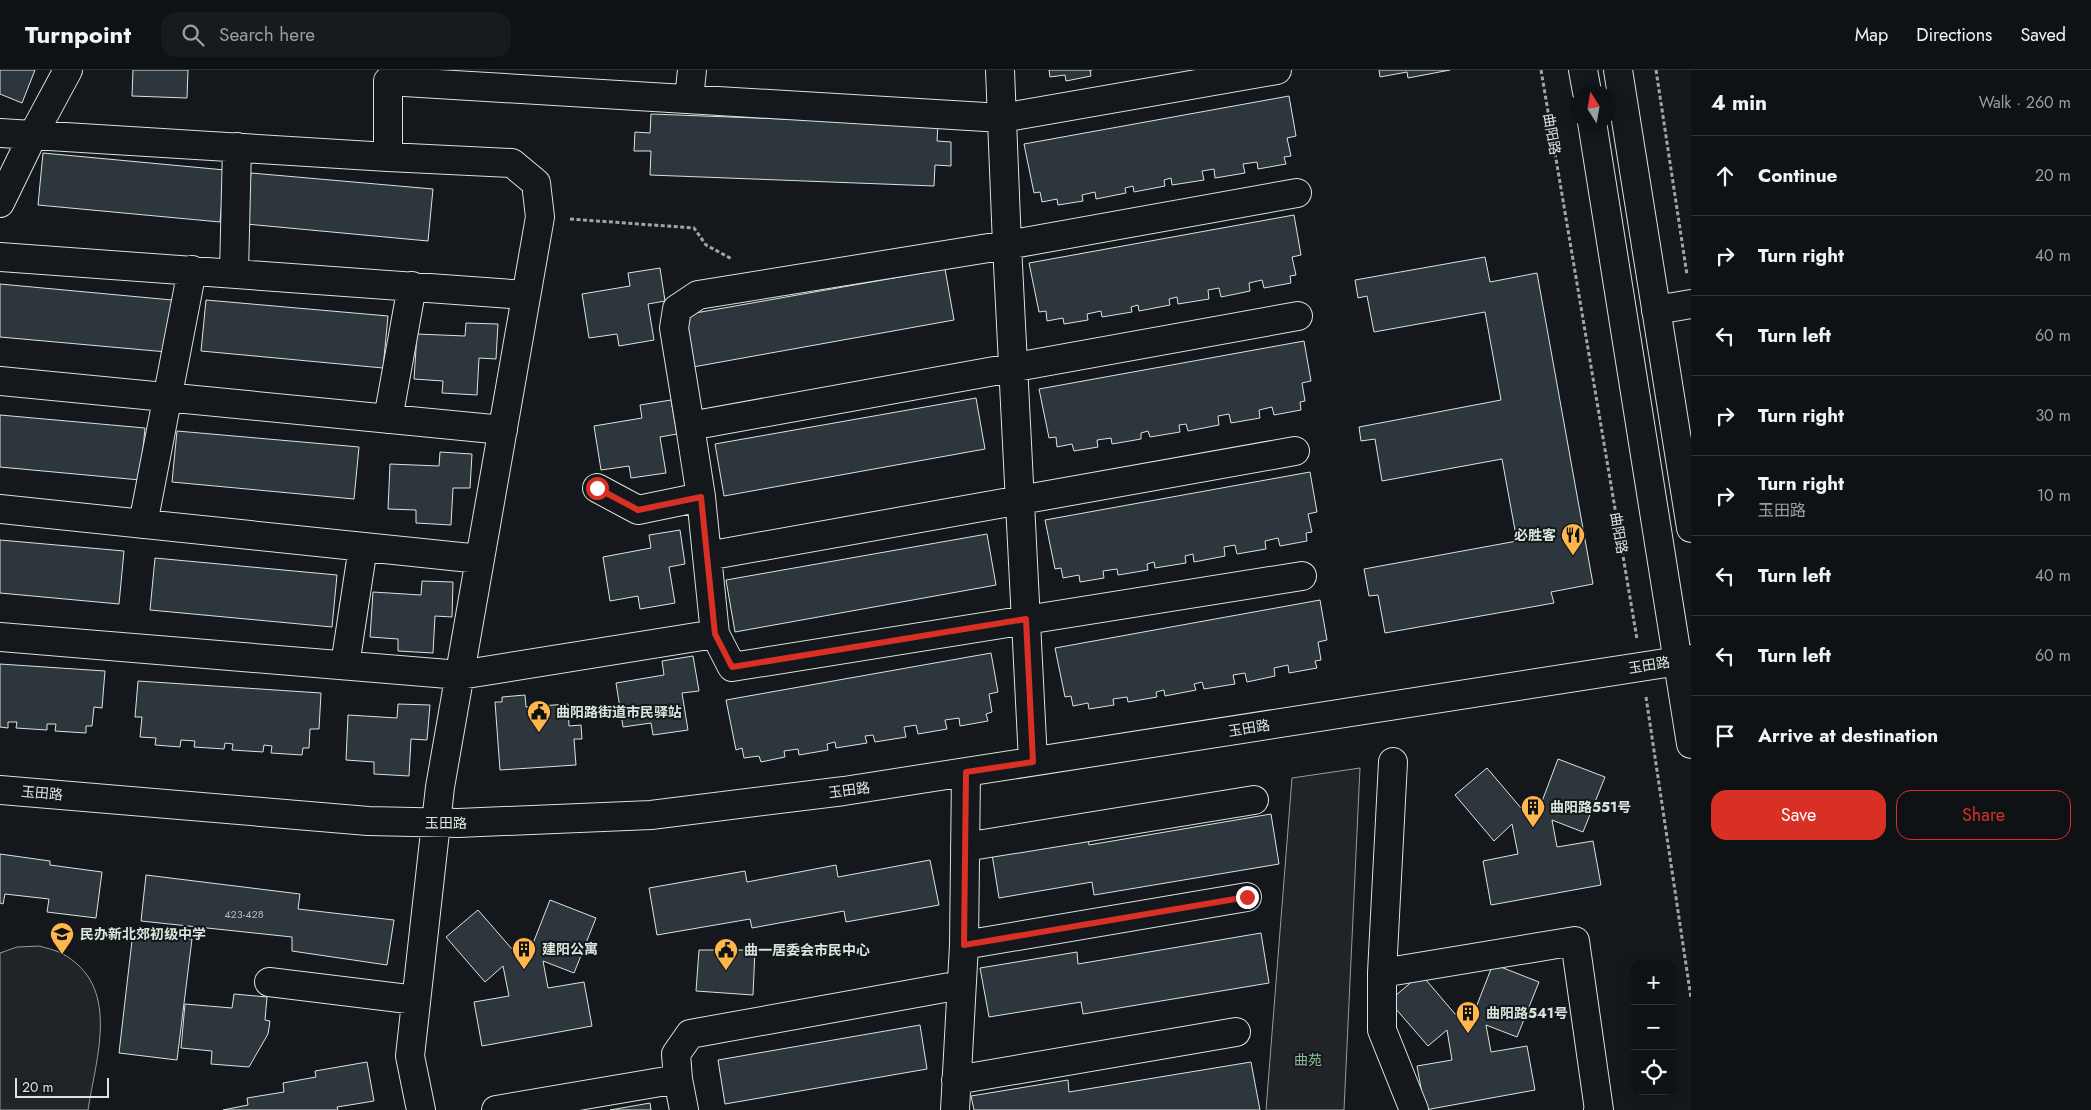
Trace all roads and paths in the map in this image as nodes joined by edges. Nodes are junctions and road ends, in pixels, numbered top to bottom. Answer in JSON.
{"nodes":[{"id":1,"x":68,"y":70,"type":"edge"},
{"id":2,"x":692,"y":70,"type":"edge"},
{"id":3,"x":1000,"y":70,"type":"edge"},
{"id":4,"x":1277,"y":70,"type":"edge"},
{"id":5,"x":1541,"y":70,"type":"edge"},
{"id":6,"x":1583,"y":70,"type":"edge"},
{"id":7,"x":1618,"y":70,"type":"edge"},
{"id":8,"x":1656,"y":70,"type":"edge"},
{"id":9,"x":1586,"y":85,"type":"edge"},
{"id":10,"x":689,"y":99,"type":"junction"},
{"id":11,"x":1002,"y":118,"type":"junction"},
{"id":12,"x":1593,"y":130,"type":"edge"},
{"id":13,"x":0,"y":133,"type":"edge"},
{"id":14,"x":33,"y":135,"type":"junction"},
{"id":15,"x":237,"y":147,"type":"junction"},
{"id":16,"x":388,"y":156,"type":"junction"},
{"id":17,"x":1297,"y":193,"type":"dead end"},
{"id":18,"x":0,"y":203,"type":"edge"},
{"id":19,"x":540,"y":217,"type":"junction"},
{"id":20,"x":1007,"y":246,"type":"junction"},
{"id":21,"x":0,"y":257,"type":"edge"},
{"id":22,"x":734,"y":260,"type":"dead end"},
{"id":23,"x":192,"y":270,"type":"junction"},
{"id":24,"x":234,"y":273,"type":"junction"},
{"id":25,"x":412,"y":286,"type":"junction"},
{"id":26,"x":1690,"y":293,"type":"edge"},
{"id":27,"x":526,"y":294,"type":"junction"},
{"id":28,"x":1656,"y":310,"type":"junction"},
{"id":29,"x":1298,"y":316,"type":"dead end"},
{"id":30,"x":1014,"y":369,"type":"junction"},
{"id":31,"x":0,"y":381,"type":"edge"},
{"id":32,"x":167,"y":398,"type":"junction"},
{"id":33,"x":388,"y":419,"type":"junction"},
{"id":34,"x":690,"y":426,"type":"junction"},
{"id":35,"x":503,"y":430,"type":"junction"},
{"id":36,"x":1295,"y":451,"type":"dead end"},
{"id":37,"x":597,"y":488,"type":"dead end"},
{"id":38,"x":701,"y":497,"type":"junction"},
{"id":39,"x":1021,"y":500,"type":"junction"},
{"id":40,"x":0,"y":509,"type":"edge"},
{"id":41,"x":143,"y":524,"type":"junction"},
{"id":42,"x":1691,"y":528,"type":"edge"},
{"id":43,"x":363,"y":547,"type":"junction"},
{"id":44,"x":706,"y":556,"type":"junction"},
{"id":45,"x":480,"y":559,"type":"junction"},
{"id":46,"x":1302,"y":576,"type":"dead end"},
{"id":47,"x":1026,"y":619,"type":"junction"},
{"id":48,"x":715,"y":634,"type":"junction"},
{"id":49,"x":0,"y":637,"type":"edge"},
{"id":50,"x":1684,"y":660,"type":"edge"},
{"id":51,"x":345,"y":665,"type":"junction"},
{"id":52,"x":1642,"y":666,"type":"junction"},
{"id":53,"x":460,"y":675,"type":"junction"},
{"id":54,"x":1691,"y":744,"type":"edge"},
{"id":55,"x":1033,"y":762,"type":"junction"},
{"id":56,"x":1393,"y":762,"type":"dead end"},
{"id":57,"x":966,"y":772,"type":"junction"},
{"id":58,"x":0,"y":790,"type":"edge"},
{"id":59,"x":1254,"y":800,"type":"dead end"},
{"id":60,"x":436,"y":823,"type":"junction"},
{"id":61,"x":965,"y":846,"type":"junction"},
{"id":62,"x":1247,"y":897,"type":"dead end"},
{"id":63,"x":964,"y":945,"type":"junction"},
{"id":64,"x":1382,"y":973,"type":"junction"},
{"id":65,"x":269,"y":982,"type":"dead end"},
{"id":66,"x":961,"y":985,"type":"junction"},
{"id":67,"x":1691,"y":998,"type":"edge"},
{"id":68,"x":416,"y":1000,"type":"junction"},
{"id":69,"x":1236,"y":1032,"type":"dead end"},
{"id":70,"x":678,"y":1079,"type":"junction"},
{"id":71,"x":956,"y":1080,"type":"junction"},
{"id":72,"x":421,"y":1110,"type":"edge"},
{"id":73,"x":496,"y":1110,"type":"edge"},
{"id":74,"x":684,"y":1110,"type":"edge"},
{"id":75,"x":955,"y":1110,"type":"edge"},
{"id":76,"x":1414,"y":1110,"type":"edge"},
{"id":77,"x":1598,"y":1110,"type":"edge"}],
"edges":[{"from":1,"to":14,"type":"street"},
{"from":2,"to":10,"type":"street"},
{"from":3,"to":11,"type":"street"},
{"from":4,"to":11,"type":"street"},
{"from":5,"to":52,"type":"path","name":"曲阳路"},
{"from":6,"to":9,"type":"street"},
{"from":7,"to":28,"type":"street"},
{"from":8,"to":26,"type":"path"},
{"from":10,"to":11,"type":"street"},
{"from":10,"to":16,"type":"street"},
{"from":11,"to":20,"type":"street"},
{"from":12,"to":50,"type":"street"},
{"from":13,"to":14,"type":"street"},
{"from":14,"to":15,"type":"street"},
{"from":14,"to":18,"type":"street"},
{"from":15,"to":16,"type":"street"},
{"from":15,"to":24,"type":"street"},
{"from":16,"to":19,"type":"street"},
{"from":17,"to":20,"type":"street"},
{"from":19,"to":22,"type":"path"},
{"from":19,"to":27,"type":"street"},
{"from":20,"to":30,"type":"street"},
{"from":20,"to":34,"type":"street"},
{"from":21,"to":23,"type":"street"},
{"from":23,"to":24,"type":"street"},
{"from":23,"to":32,"type":"street"},
{"from":24,"to":25,"type":"street"},
{"from":25,"to":27,"type":"street"},
{"from":25,"to":33,"type":"street"},
{"from":26,"to":28,"type":"street"},
{"from":27,"to":35,"type":"street"},
{"from":28,"to":42,"type":"street"},
{"from":29,"to":30,"type":"street"},
{"from":30,"to":34,"type":"street"},
{"from":30,"to":39,"type":"street"},
{"from":31,"to":32,"type":"street"},
{"from":32,"to":33,"type":"street"},
{"from":32,"to":41,"type":"street"},
{"from":33,"to":35,"type":"street"},
{"from":34,"to":38,"type":"street"},
{"from":35,"to":45,"type":"street"},
{"from":36,"to":39,"type":"street"},
{"from":37,"to":38,"type":"street"},
{"from":38,"to":44,"type":"street"},
{"from":39,"to":44,"type":"street"},
{"from":39,"to":47,"type":"street"},
{"from":40,"to":41,"type":"street"},
{"from":41,"to":43,"type":"street"},
{"from":43,"to":45,"type":"street"},
{"from":43,"to":51,"type":"street"},
{"from":44,"to":48,"type":"street"},
{"from":45,"to":53,"type":"street"},
{"from":46,"to":47,"type":"street"},
{"from":47,"to":48,"type":"street"},
{"from":47,"to":55,"type":"street"},
{"from":48,"to":53,"type":"street"},
{"from":49,"to":51,"type":"street"},
{"from":50,"to":52,"type":"street","name":"玉田路"},
{"from":50,"to":54,"type":"street"},
{"from":51,"to":53,"type":"street"},
{"from":52,"to":55,"type":"street","name":"玉田路"},
{"from":52,"to":67,"type":"path","name":"曲阳路"},
{"from":53,"to":60,"type":"street"},
{"from":55,"to":57,"type":"street","name":"玉田路"},
{"from":56,"to":64,"type":"street"},
{"from":57,"to":60,"type":"street","name":"玉田路"},
{"from":57,"to":61,"type":"street"},
{"from":58,"to":60,"type":"street","name":"玉田路"},
{"from":59,"to":61,"type":"street"},
{"from":60,"to":68,"type":"street"},
{"from":61,"to":63,"type":"street"},
{"from":62,"to":63,"type":"street"},
{"from":63,"to":66,"type":"street"},
{"from":64,"to":76,"type":"street"},
{"from":64,"to":77,"type":"street"},
{"from":65,"to":68,"type":"street"},
{"from":66,"to":70,"type":"street"},
{"from":66,"to":71,"type":"street"},
{"from":68,"to":72,"type":"street"},
{"from":69,"to":71,"type":"street"},
{"from":70,"to":73,"type":"street"},
{"from":70,"to":74,"type":"street"},
{"from":71,"to":75,"type":"street"}]}
